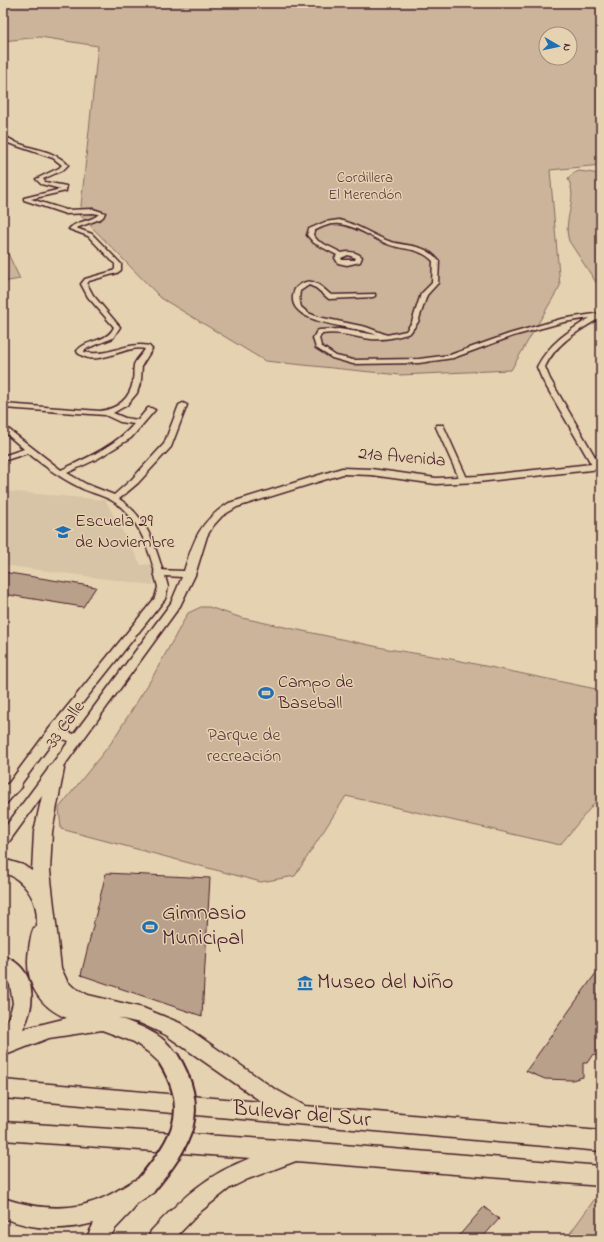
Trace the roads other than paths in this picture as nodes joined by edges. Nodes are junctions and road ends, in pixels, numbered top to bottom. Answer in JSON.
{"nodes":[{"id":1,"x":3,"y":136,"type":"edge"},
{"id":2,"x":341,"y":255,"type":"dead end"},
{"id":3,"x":373,"y":295,"type":"dead end"},
{"id":4,"x":601,"y":315,"type":"edge"},
{"id":5,"x":385,"y":337,"type":"junction"},
{"id":6,"x":183,"y":405,"type":"dead end"},
{"id":7,"x":3,"y":406,"type":"edge"},
{"id":8,"x":151,"y":410,"type":"dead end"},
{"id":9,"x":108,"y":413,"type":"junction"},
{"id":10,"x":140,"y":423,"type":"junction"},
{"id":11,"x":3,"y":427,"type":"edge"},
{"id":12,"x":440,"y":427,"type":"dead end"},
{"id":13,"x":28,"y":450,"type":"junction"},
{"id":14,"x":3,"y":459,"type":"edge"},
{"id":15,"x":599,"y":467,"type":"edge"},
{"id":16,"x":60,"y":473,"type":"junction"},
{"id":17,"x":463,"y":478,"type":"junction"},
{"id":18,"x":114,"y":499,"type":"junction"},
{"id":19,"x":159,"y":572,"type":"junction"},
{"id":20,"x":190,"y":575,"type":"junction"},
{"id":21,"x":138,"y":625,"type":"junction"},
{"id":22,"x":157,"y":630,"type":"junction"},
{"id":23,"x":53,"y":732,"type":"junction"},
{"id":24,"x":78,"y":739,"type":"junction"},
{"id":25,"x":56,"y":769,"type":"junction"},
{"id":26,"x":6,"y":794,"type":"edge"},
{"id":27,"x":3,"y":840,"type":"edge"},
{"id":28,"x":3,"y":866,"type":"edge"},
{"id":29,"x":45,"y":904,"type":"junction"},
{"id":30,"x":3,"y":964,"type":"edge"},
{"id":31,"x":103,"y":1022,"type":"junction"},
{"id":32,"x":3,"y":1046,"type":"edge"},
{"id":33,"x":3,"y":1089,"type":"edge"},
{"id":34,"x":305,"y":1115,"type":"junction"},
{"id":35,"x":3,"y":1131,"type":"edge"},
{"id":36,"x":601,"y":1141,"type":"edge"},
{"id":37,"x":294,"y":1151,"type":"junction"},
{"id":38,"x":601,"y":1176,"type":"edge"},
{"id":39,"x":141,"y":1189,"type":"junction"},
{"id":40,"x":3,"y":1208,"type":"edge"},
{"id":41,"x":97,"y":1239,"type":"edge"},
{"id":42,"x":159,"y":1239,"type":"edge"}],
"edges":[{"from":1,"to":9,"type":"street"},
{"from":2,"to":5,"type":"street"},
{"from":3,"to":5,"type":"street"},
{"from":4,"to":5,"type":"street"},
{"from":4,"to":15,"type":"street"},
{"from":6,"to":18,"type":"street"},
{"from":7,"to":9,"type":"street"},
{"from":8,"to":10,"type":"street"},
{"from":9,"to":10,"type":"street"},
{"from":10,"to":16,"type":"street"},
{"from":11,"to":13,"type":"street"},
{"from":12,"to":17,"type":"street"},
{"from":13,"to":14,"type":"street"},
{"from":13,"to":16,"type":"street"},
{"from":15,"to":17,"type":"street","name":"21a Avenida"},
{"from":16,"to":18,"type":"street"},
{"from":17,"to":20,"type":"street","name":"21a Avenida"},
{"from":18,"to":19,"type":"street"},
{"from":19,"to":20,"type":"street"},
{"from":19,"to":21,"type":"street","name":"33 Calle"},
{"from":20,"to":22,"type":"street","name":"33 Calle"},
{"from":21,"to":22,"type":"street"},
{"from":21,"to":23,"type":"street","name":"33 Calle"},
{"from":22,"to":24,"type":"street","name":"33 Calle"},
{"from":23,"to":24,"type":"street"},
{"from":23,"to":26,"type":"street","name":"33 Calle"},
{"from":24,"to":25,"type":"street","name":"33 Calle"},
{"from":25,"to":27,"type":"street","name":"33 Calle"},
{"from":25,"to":29,"type":"highway"},
{"from":28,"to":29,"type":"highway"},
{"from":29,"to":31,"type":"highway"},
{"from":29,"to":34,"type":"highway"},
{"from":30,"to":32,"type":"highway"},
{"from":31,"to":32,"type":"highway"},
{"from":31,"to":39,"type":"highway","bridge":true},
{"from":33,"to":34,"type":"highway","name":"Bulevar del Sur"},
{"from":34,"to":36,"type":"highway","name":"Bulevar del Sur"},
{"from":35,"to":37,"type":"highway","name":"Bulevar del Sur"},
{"from":37,"to":38,"type":"highway","name":"Bulevar del Sur"},
{"from":37,"to":42,"type":"highway"},
{"from":39,"to":40,"type":"highway"},
{"from":39,"to":41,"type":"highway"}]}
